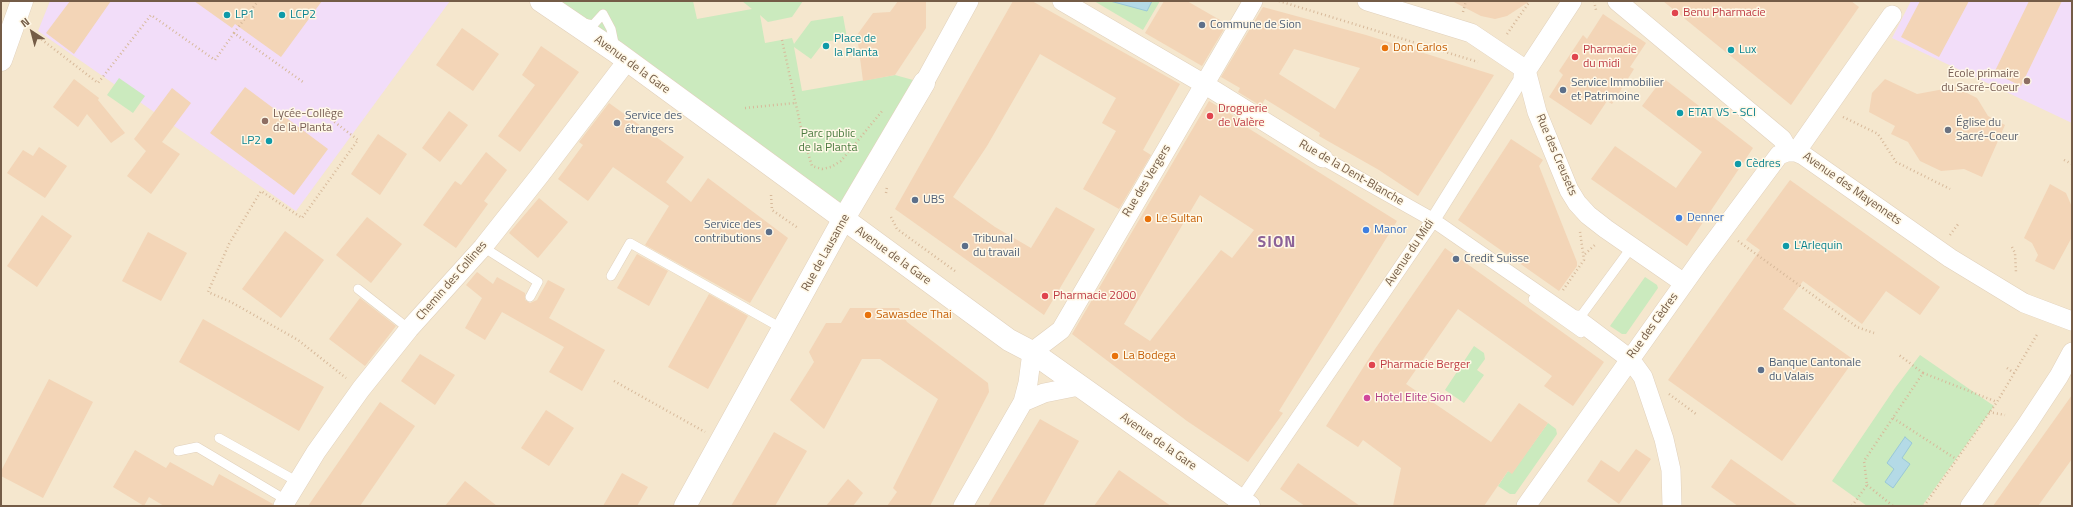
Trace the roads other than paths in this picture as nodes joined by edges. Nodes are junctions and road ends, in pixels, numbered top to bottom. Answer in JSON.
{"nodes":[{"id":1,"x":22,"y":1,"type":"edge"},
{"id":2,"x":541,"y":1,"type":"edge"},
{"id":3,"x":969,"y":1,"type":"edge"},
{"id":4,"x":1062,"y":1,"type":"edge"},
{"id":5,"x":1253,"y":1,"type":"edge"},
{"id":6,"x":1367,"y":1,"type":"edge"},
{"id":7,"x":1572,"y":1,"type":"edge"},
{"id":8,"x":1617,"y":1,"type":"edge"},
{"id":9,"x":1892,"y":15,"type":"dead end"},
{"id":10,"x":622,"y":57,"type":"junction"},
{"id":11,"x":1,"y":60,"type":"edge"},
{"id":12,"x":1524,"y":73,"type":"junction"},
{"id":13,"x":924,"y":83,"type":"joint"},
{"id":14,"x":1204,"y":84,"type":"junction"},
{"id":15,"x":1792,"y":152,"type":"junction"},
{"id":16,"x":1323,"y":158,"type":"joint"},
{"id":17,"x":843,"y":220,"type":"junction"},
{"id":18,"x":1433,"y":220,"type":"junction"},
{"id":19,"x":483,"y":247,"type":"junction"},
{"id":20,"x":1631,"y":248,"type":"junction"},
{"id":21,"x":611,"y":276,"type":"dead end"},
{"id":22,"x":1684,"y":283,"type":"junction"},
{"id":23,"x":358,"y":289,"type":"dead end"},
{"id":24,"x":530,"y":297,"type":"dead end"},
{"id":25,"x":1533,"y":298,"type":"dead end"},
{"id":26,"x":1578,"y":320,"type":"junction"},
{"id":27,"x":2072,"y":321,"type":"edge"},
{"id":28,"x":409,"y":329,"type":"junction"},
{"id":29,"x":783,"y":329,"type":"junction"},
{"id":30,"x":1032,"y":352,"type":"junction"},
{"id":31,"x":2072,"y":352,"type":"edge"},
{"id":32,"x":1622,"y":354,"type":"junction"},
{"id":33,"x":1079,"y":386,"type":"junction"},
{"id":34,"x":1023,"y":402,"type":"junction"},
{"id":35,"x":219,"y":438,"type":"dead end"},
{"id":36,"x":178,"y":451,"type":"dead end"},
{"id":37,"x":298,"y":482,"type":"junction"},
{"id":38,"x":284,"y":503,"type":"edge"},
{"id":39,"x":1245,"y":503,"type":"edge"},
{"id":40,"x":685,"y":506,"type":"edge"},
{"id":41,"x":963,"y":506,"type":"edge"},
{"id":42,"x":1526,"y":506,"type":"edge"},
{"id":43,"x":1672,"y":506,"type":"edge"},
{"id":44,"x":1970,"y":506,"type":"edge"}],
"edges":[{"from":1,"to":11,"type":"street"},
{"from":2,"to":10,"type":"street","name":"Avenue de la Gare"},
{"from":3,"to":13,"type":"street","name":"Rue de Lausanne"},
{"from":4,"to":14,"type":"street","name":"Rue de la Dent-Blanche"},
{"from":5,"to":14,"type":"street","name":"Rue des Vergers"},
{"from":6,"to":12,"type":"street"},
{"from":7,"to":12,"type":"street","name":"Avenue du Midi"},
{"from":8,"to":15,"type":"street","name":"Avenue des Mayennets"},
{"from":9,"to":15,"type":"street","name":"Rue des Cèdres"},
{"from":10,"to":17,"type":"street","name":"Avenue de la Gare"},
{"from":10,"to":19,"type":"street","name":"Chemin des Collines"},
{"from":12,"to":18,"type":"street","name":"Avenue du Midi"},
{"from":12,"to":20,"type":"street","name":"Rue des Creusets"},
{"from":13,"to":17,"type":"street","name":"Rue de Lausanne"},
{"from":14,"to":16,"type":"street","name":"Rue de la Dent-Blanche"},
{"from":14,"to":30,"type":"street","name":"Rue des Vergers"},
{"from":15,"to":22,"type":"street","name":"Rue des Cèdres"},
{"from":15,"to":27,"type":"street","name":"Avenue des Mayennets"},
{"from":16,"to":18,"type":"street","name":"Rue de la Dent-Blanche"},
{"from":17,"to":29,"type":"street","name":"Rue de Lausanne"},
{"from":17,"to":30,"type":"street","name":"Avenue de la Gare"},
{"from":18,"to":26,"type":"street","name":"Rue de la Dent-Blanche"},
{"from":18,"to":39,"type":"street","name":"Avenue du Midi"},
{"from":19,"to":24,"type":"lane"},
{"from":19,"to":28,"type":"street","name":"Chemin des Collines"},
{"from":20,"to":22,"type":"street","name":"Rue des Creusets"},
{"from":20,"to":26,"type":"lane"},
{"from":21,"to":29,"type":"lane"},
{"from":22,"to":32,"type":"street","name":"Rue des Cèdres"},
{"from":23,"to":28,"type":"lane"},
{"from":25,"to":32,"type":"lane"},
{"from":26,"to":32,"type":"street","name":"Rue de la Dent-Blanche"},
{"from":28,"to":37,"type":"street","name":"Chemin des Collines"},
{"from":29,"to":40,"type":"street","name":"Rue de Lausanne"},
{"from":30,"to":33,"type":"street","name":"Avenue de la Gare"},
{"from":30,"to":34,"type":"street"},
{"from":31,"to":44,"type":"street"},
{"from":32,"to":42,"type":"street","name":"Rue des Cèdres"},
{"from":32,"to":43,"type":"street"},
{"from":33,"to":34,"type":"street"},
{"from":33,"to":39,"type":"street","name":"Avenue de la Gare"},
{"from":34,"to":41,"type":"street"},
{"from":35,"to":37,"type":"lane"},
{"from":36,"to":38,"type":"lane"},
{"from":37,"to":38,"type":"street","name":"Chemin des Collines"}]}
